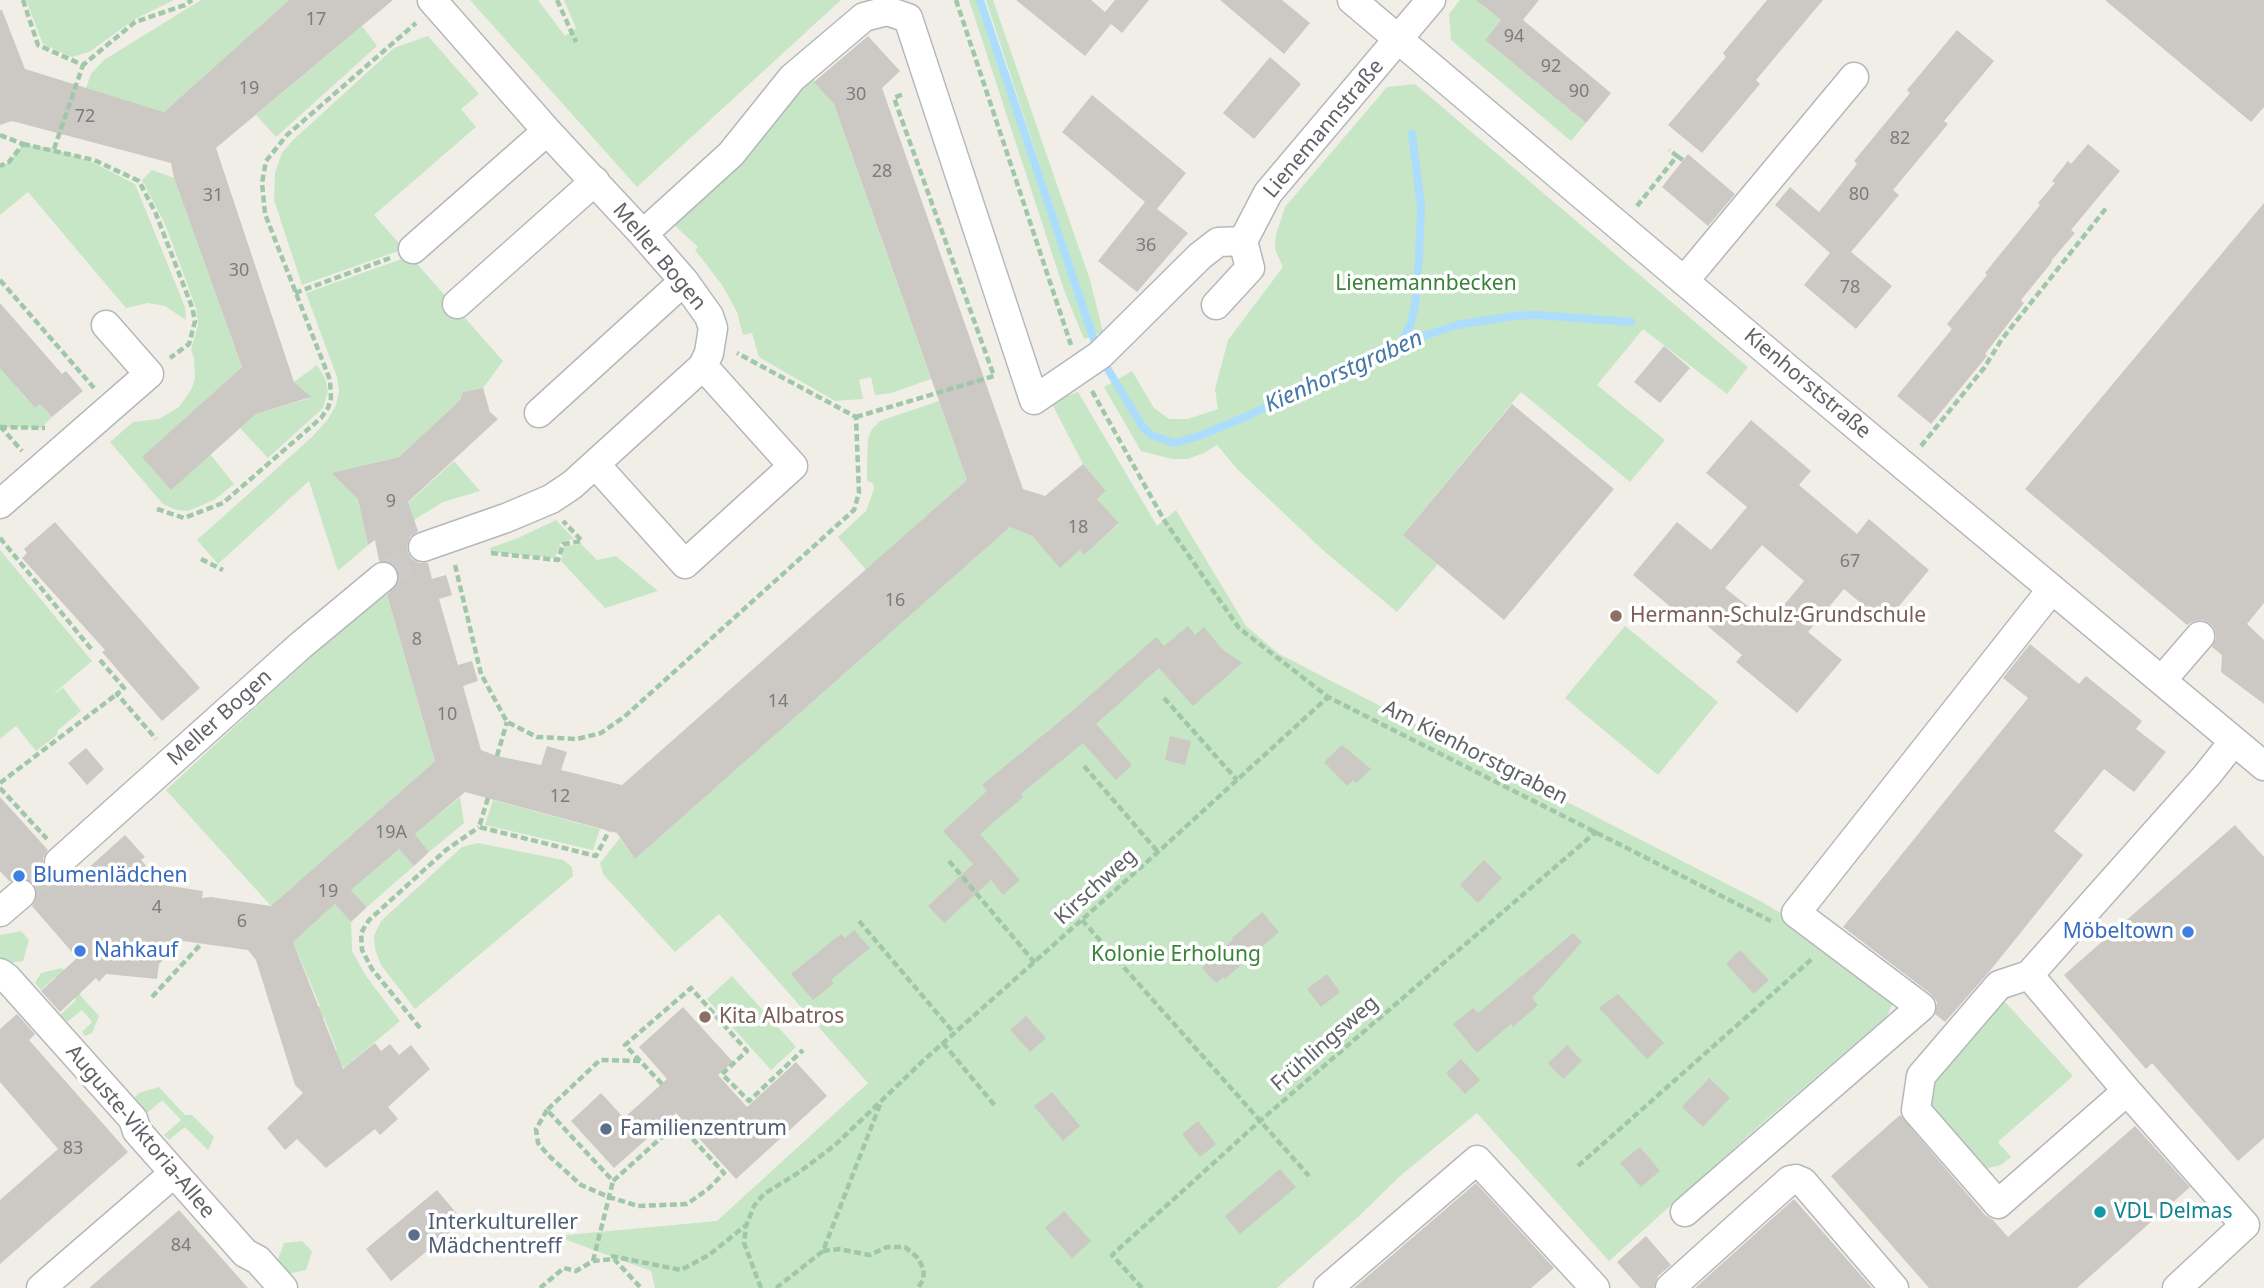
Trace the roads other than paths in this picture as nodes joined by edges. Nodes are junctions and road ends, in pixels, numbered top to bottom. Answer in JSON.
{"nodes":[{"id":1,"x":1352,"y":0,"type":"edge"},
{"id":2,"x":1431,"y":0,"type":"edge"},
{"id":3,"x":427,"y":9,"type":"edge"},
{"id":4,"x":1398,"y":39,"type":"junction"},
{"id":5,"x":1854,"y":77,"type":"dead end"},
{"id":6,"x":547,"y":131,"type":"junction"},
{"id":7,"x":594,"y":181,"type":"junction"},
{"id":8,"x":643,"y":234,"type":"junction"},
{"id":9,"x":1243,"y":241,"type":"junction"},
{"id":10,"x":413,"y":249,"type":"road end"},
{"id":11,"x":684,"y":281,"type":"junction"},
{"id":12,"x":1684,"y":281,"type":"junction"},
{"id":13,"x":457,"y":304,"type":"dead end"},
{"id":14,"x":1216,"y":305,"type":"dead end"},
{"id":15,"x":106,"y":325,"type":"dead end"},
{"id":16,"x":703,"y":366,"type":"junction"},
{"id":17,"x":539,"y":413,"type":"dead end"},
{"id":18,"x":596,"y":465,"type":"junction"},
{"id":19,"x":0,"y":504,"type":"edge"},
{"id":20,"x":424,"y":547,"type":"tunnel mouth"},
{"id":21,"x":383,"y":577,"type":"tunnel mouth"},
{"id":22,"x":2052,"y":589,"type":"junction"},
{"id":23,"x":2200,"y":636,"type":"dead end"},
{"id":24,"x":2162,"y":680,"type":"junction"},
{"id":25,"x":2234,"y":741,"type":"junction"},
{"id":26,"x":2264,"y":766,"type":"edge"},
{"id":27,"x":55,"y":852,"type":"tunnel mouth"},
{"id":28,"x":0,"y":973,"type":"edge"},
{"id":29,"x":2029,"y":975,"type":"junction"},
{"id":30,"x":2127,"y":1091,"type":"junction"},
{"id":31,"x":174,"y":1174,"type":"junction"},
{"id":32,"x":1685,"y":1212,"type":"dead end"},
{"id":33,"x":41,"y":1288,"type":"edge"},
{"id":34,"x":283,"y":1288,"type":"edge"},
{"id":35,"x":1328,"y":1288,"type":"edge"},
{"id":36,"x":1595,"y":1288,"type":"edge"},
{"id":37,"x":1670,"y":1288,"type":"edge"},
{"id":38,"x":1894,"y":1288,"type":"edge"},
{"id":39,"x":2177,"y":1288,"type":"edge"}],
"edges":[{"from":1,"to":4,"type":"street","name":"Kienhorststraße"},
{"from":2,"to":4,"type":"street","name":"Lienemannstraße"},
{"from":3,"to":6,"type":"street","name":"Meller Bogen"},
{"from":4,"to":9,"type":"street","name":"Lienemannstraße"},
{"from":4,"to":12,"type":"street","name":"Kienhorststraße"},
{"from":5,"to":12,"type":"street"},
{"from":6,"to":7,"type":"street","name":"Meller Bogen"},
{"from":6,"to":10,"type":"street"},
{"from":7,"to":8,"type":"street","name":"Meller Bogen"},
{"from":7,"to":13,"type":"street"},
{"from":8,"to":9,"type":"street"},
{"from":8,"to":11,"type":"street","name":"Meller Bogen"},
{"from":9,"to":14,"type":"street"},
{"from":11,"to":16,"type":"street","name":"Meller Bogen"},
{"from":11,"to":17,"type":"street"},
{"from":12,"to":22,"type":"street","name":"Kienhorststraße"},
{"from":15,"to":19,"type":"street"},
{"from":16,"to":18,"type":"street"},
{"from":16,"to":18,"type":"street"},
{"from":18,"to":20,"type":"street"},
{"from":21,"to":27,"type":"street","name":"Meller Bogen"},
{"from":22,"to":24,"type":"street","name":"Kienhorststraße"},
{"from":22,"to":32,"type":"street"},
{"from":23,"to":24,"type":"street"},
{"from":24,"to":25,"type":"street","name":"Kienhorststraße"},
{"from":25,"to":26,"type":"street","name":"Kienhorststraße"},
{"from":25,"to":29,"type":"street"},
{"from":28,"to":31,"type":"street","name":"Auguste-Viktoria-Allee"},
{"from":29,"to":30,"type":"street"},
{"from":29,"to":30,"type":"street"},
{"from":30,"to":39,"type":"street"},
{"from":31,"to":33,"type":"street"},
{"from":31,"to":34,"type":"street","name":"Auguste-Viktoria-Allee"},
{"from":35,"to":36,"type":"street"},
{"from":37,"to":38,"type":"street"}]}
